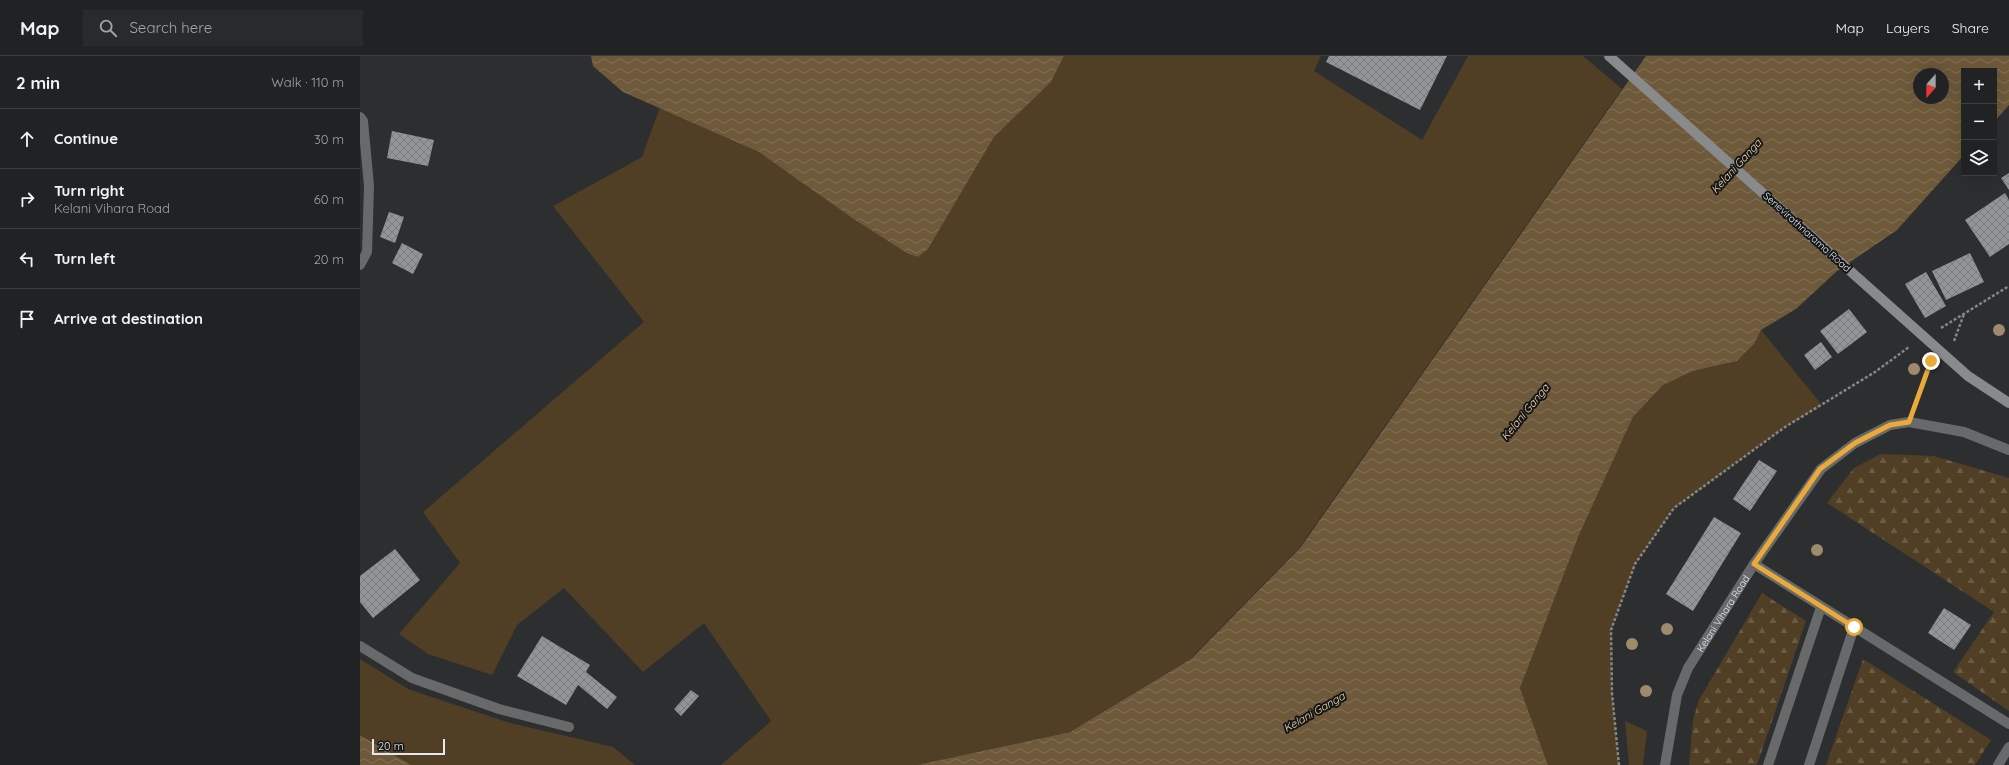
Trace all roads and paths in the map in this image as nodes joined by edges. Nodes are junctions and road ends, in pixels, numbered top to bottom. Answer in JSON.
{"nodes":[{"id":1,"x":1609,"y":56,"type":"edge"},
{"id":2,"x":360,"y":117,"type":"edge"},
{"id":3,"x":360,"y":265,"type":"edge"},
{"id":4,"x":2009,"y":286,"type":"edge"},
{"id":5,"x":1964,"y":313,"type":"junction"},
{"id":6,"x":1944,"y":326,"type":"dead end"},
{"id":7,"x":1953,"y":345,"type":"dead end"},
{"id":8,"x":1908,"y":348,"type":"dead end"},
{"id":9,"x":1931,"y":361,"type":"dead end"},
{"id":10,"x":2009,"y":403,"type":"edge"},
{"id":11,"x":1909,"y":422,"type":"junction"},
{"id":12,"x":2009,"y":450,"type":"edge"},
{"id":13,"x":1754,"y":564,"type":"junction"},
{"id":14,"x":1822,"y":606,"type":"junction"},
{"id":15,"x":1854,"y":627,"type":"junction"},
{"id":16,"x":360,"y":646,"type":"edge"},
{"id":17,"x":2009,"y":724,"type":"edge"},
{"id":18,"x":569,"y":727,"type":"dead end"},
{"id":19,"x":2009,"y":747,"type":"edge"},
{"id":20,"x":1619,"y":765,"type":"edge"},
{"id":21,"x":1665,"y":765,"type":"edge"},
{"id":22,"x":1768,"y":765,"type":"edge"},
{"id":23,"x":1809,"y":765,"type":"edge"},
{"id":24,"x":1998,"y":765,"type":"edge"}],
"edges":[{"from":1,"to":10,"type":"street","name":"Senevirathnarama Road"},
{"from":2,"to":3,"type":"street"},
{"from":4,"to":5,"type":"path"},
{"from":5,"to":6,"type":"path"},
{"from":5,"to":7,"type":"path"},
{"from":8,"to":20,"type":"path"},
{"from":9,"to":11,"type":"path"},
{"from":11,"to":12,"type":"street","name":"Kelani Vihara Road"},
{"from":11,"to":13,"type":"street","name":"Kelani Vihara Road"},
{"from":13,"to":14,"type":"street"},
{"from":13,"to":21,"type":"street","name":"Kelani Vihara Road"},
{"from":14,"to":15,"type":"street"},
{"from":14,"to":22,"type":"street"},
{"from":15,"to":17,"type":"street"},
{"from":15,"to":23,"type":"street"},
{"from":16,"to":18,"type":"street"},
{"from":19,"to":24,"type":"street"}]}
